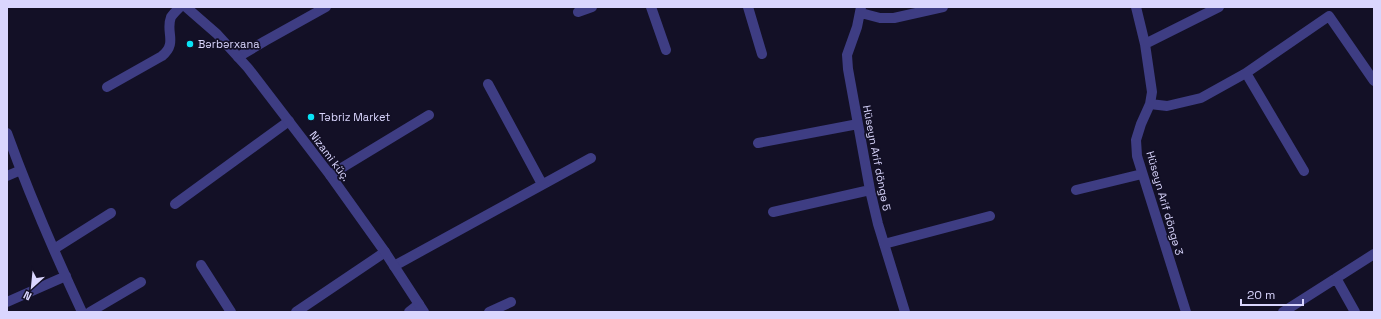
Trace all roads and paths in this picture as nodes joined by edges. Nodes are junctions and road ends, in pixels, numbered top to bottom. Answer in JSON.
{"nodes":[{"id":1,"x":180,"y":7,"type":"edge"},
{"id":2,"x":186,"y":7,"type":"edge"},
{"id":3,"x":326,"y":7,"type":"edge"},
{"id":4,"x":592,"y":7,"type":"edge"},
{"id":5,"x":651,"y":7,"type":"edge"},
{"id":6,"x":748,"y":7,"type":"edge"},
{"id":7,"x":943,"y":7,"type":"edge"},
{"id":8,"x":1136,"y":7,"type":"edge"},
{"id":9,"x":1219,"y":7,"type":"edge"},
{"id":10,"x":861,"y":10,"type":"edge"},
{"id":11,"x":1327,"y":11,"type":"edge"},
{"id":12,"x":578,"y":12,"type":"dead end"},
{"id":13,"x":1145,"y":44,"type":"junction"},
{"id":14,"x":666,"y":50,"type":"dead end"},
{"id":15,"x":762,"y":54,"type":"dead end"},
{"id":16,"x":238,"y":57,"type":"junction"},
{"id":17,"x":1246,"y":73,"type":"junction"},
{"id":18,"x":1374,"y":81,"type":"edge"},
{"id":19,"x":488,"y":84,"type":"dead end"},
{"id":20,"x":107,"y":87,"type":"dead end"},
{"id":21,"x":1150,"y":104,"type":"junction"},
{"id":22,"x":430,"y":115,"type":"dead end"},
{"id":23,"x":289,"y":121,"type":"junction"},
{"id":24,"x":858,"y":124,"type":"junction"},
{"id":25,"x":7,"y":133,"type":"edge"},
{"id":26,"x":758,"y":143,"type":"dead end"},
{"id":27,"x":591,"y":158,"type":"dead end"},
{"id":28,"x":21,"y":170,"type":"junction"},
{"id":29,"x":1304,"y":171,"type":"dead end"},
{"id":30,"x":1142,"y":174,"type":"junction"},
{"id":31,"x":330,"y":175,"type":"junction"},
{"id":32,"x":7,"y":176,"type":"edge"},
{"id":33,"x":542,"y":184,"type":"junction"},
{"id":34,"x":870,"y":190,"type":"junction"},
{"id":35,"x":1076,"y":190,"type":"dead end"},
{"id":36,"x":175,"y":204,"type":"dead end"},
{"id":37,"x":773,"y":212,"type":"dead end"},
{"id":38,"x":111,"y":213,"type":"dead end"},
{"id":39,"x":990,"y":216,"type":"dead end"},
{"id":40,"x":884,"y":244,"type":"junction"},
{"id":41,"x":54,"y":249,"type":"junction"},
{"id":42,"x":385,"y":252,"type":"junction"},
{"id":43,"x":1374,"y":254,"type":"edge"},
{"id":44,"x":201,"y":265,"type":"dead end"},
{"id":45,"x":394,"y":266,"type":"junction"},
{"id":46,"x":66,"y":276,"type":"junction"},
{"id":47,"x":1336,"y":278,"type":"junction"},
{"id":48,"x":141,"y":282,"type":"dead end"},
{"id":49,"x":7,"y":302,"type":"edge"},
{"id":50,"x":511,"y":302,"type":"dead end"},
{"id":51,"x":422,"y":308,"type":"edge"},
{"id":52,"x":82,"y":312,"type":"edge"},
{"id":53,"x":90,"y":312,"type":"edge"},
{"id":54,"x":231,"y":312,"type":"edge"},
{"id":55,"x":296,"y":312,"type":"edge"},
{"id":56,"x":409,"y":312,"type":"edge"},
{"id":57,"x":490,"y":312,"type":"edge"},
{"id":58,"x":905,"y":312,"type":"edge"},
{"id":59,"x":1186,"y":312,"type":"edge"},
{"id":60,"x":1282,"y":312,"type":"edge"},
{"id":61,"x":1355,"y":312,"type":"edge"}],
"edges":[{"from":1,"to":20,"type":"street"},
{"from":2,"to":16,"type":"street","name":"Nizami küç."},
{"from":3,"to":16,"type":"street"},
{"from":4,"to":12,"type":"street"},
{"from":5,"to":14,"type":"street"},
{"from":6,"to":15,"type":"street"},
{"from":7,"to":10,"type":"street"},
{"from":8,"to":13,"type":"street","name":"Hüseyn Arif döngə 3"},
{"from":9,"to":13,"type":"street"},
{"from":10,"to":24,"type":"street","name":"Hüseyn Arif döngə 5"},
{"from":11,"to":17,"type":"street"},
{"from":11,"to":18,"type":"street"},
{"from":13,"to":21,"type":"street","name":"Hüseyn Arif döngə 3"},
{"from":16,"to":23,"type":"street","name":"Nizami küç."},
{"from":17,"to":21,"type":"street"},
{"from":17,"to":29,"type":"street"},
{"from":19,"to":33,"type":"street"},
{"from":21,"to":30,"type":"street","name":"Hüseyn Arif döngə 3"},
{"from":22,"to":31,"type":"street"},
{"from":23,"to":31,"type":"street","name":"Nizami küç."},
{"from":23,"to":36,"type":"street"},
{"from":24,"to":26,"type":"street"},
{"from":24,"to":34,"type":"street","name":"Hüseyn Arif döngə 5"},
{"from":25,"to":28,"type":"street"},
{"from":27,"to":33,"type":"street"},
{"from":28,"to":32,"type":"street"},
{"from":28,"to":41,"type":"street"},
{"from":30,"to":35,"type":"street"},
{"from":30,"to":59,"type":"street","name":"Hüseyn Arif döngə 3"},
{"from":31,"to":42,"type":"street","name":"Nizami küç."},
{"from":33,"to":45,"type":"street"},
{"from":34,"to":37,"type":"street"},
{"from":34,"to":40,"type":"street","name":"Hüseyn Arif döngə 5"},
{"from":38,"to":41,"type":"street"},
{"from":39,"to":40,"type":"street"},
{"from":40,"to":58,"type":"street","name":"Hüseyn Arif döngə 5"},
{"from":41,"to":46,"type":"street"},
{"from":42,"to":45,"type":"street","name":"Nizami küç."},
{"from":42,"to":55,"type":"street"},
{"from":43,"to":47,"type":"street"},
{"from":44,"to":54,"type":"street"},
{"from":45,"to":51,"type":"street","name":"Nizami küç."},
{"from":46,"to":49,"type":"street"},
{"from":46,"to":52,"type":"street"},
{"from":47,"to":60,"type":"street"},
{"from":47,"to":61,"type":"street"},
{"from":48,"to":53,"type":"street"},
{"from":50,"to":57,"type":"street"},
{"from":51,"to":56,"type":"street"}]}
